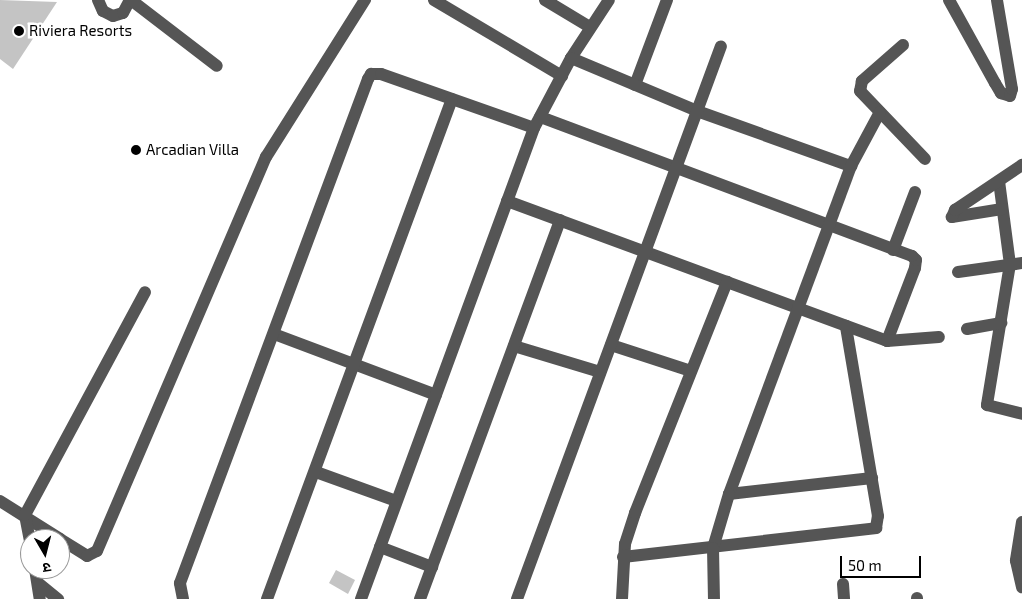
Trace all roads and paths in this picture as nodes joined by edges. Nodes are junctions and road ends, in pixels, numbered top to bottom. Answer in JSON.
{"nodes":[{"id":1,"x":97,"y":0,"type":"edge"},
{"id":2,"x":131,"y":0,"type":"edge"},
{"id":3,"x":365,"y":0,"type":"edge"},
{"id":4,"x":434,"y":0,"type":"edge"},
{"id":5,"x":545,"y":0,"type":"edge"},
{"id":6,"x":609,"y":0,"type":"edge"},
{"id":7,"x":668,"y":0,"type":"edge"},
{"id":8,"x":949,"y":0,"type":"edge"},
{"id":9,"x":997,"y":0,"type":"edge"},
{"id":10,"x":590,"y":28,"type":"junction"},
{"id":11,"x":903,"y":45,"type":"dead end"},
{"id":12,"x":721,"y":46,"type":"dead end"},
{"id":13,"x":571,"y":58,"type":"junction"},
{"id":14,"x":217,"y":66,"type":"dead end"},
{"id":15,"x":562,"y":76,"type":"junction"},
{"id":16,"x":635,"y":85,"type":"junction"},
{"id":17,"x":452,"y":99,"type":"junction"},
{"id":18,"x":697,"y":111,"type":"junction"},
{"id":19,"x":880,"y":112,"type":"junction"},
{"id":20,"x":537,"y":123,"type":"junction"},
{"id":21,"x":925,"y":159,"type":"dead end"},
{"id":22,"x":1022,"y":165,"type":"edge"},
{"id":23,"x":851,"y":166,"type":"junction"},
{"id":24,"x":676,"y":168,"type":"junction"},
{"id":25,"x":999,"y":181,"type":"junction"},
{"id":26,"x":915,"y":192,"type":"dead end"},
{"id":27,"x":507,"y":201,"type":"junction"},
{"id":28,"x":1002,"y":209,"type":"junction"},
{"id":29,"x":560,"y":220,"type":"junction"},
{"id":30,"x":829,"y":225,"type":"junction"},
{"id":31,"x":893,"y":250,"type":"junction"},
{"id":32,"x":647,"y":253,"type":"junction"},
{"id":33,"x":1016,"y":264,"type":"edge"},
{"id":34,"x":958,"y":272,"type":"dead end"},
{"id":35,"x":727,"y":282,"type":"junction"},
{"id":36,"x":145,"y":292,"type":"dead end"},
{"id":37,"x":799,"y":309,"type":"junction"},
{"id":38,"x":1001,"y":323,"type":"junction"},
{"id":39,"x":846,"y":326,"type":"junction"},
{"id":40,"x":967,"y":329,"type":"dead end"},
{"id":41,"x":274,"y":334,"type":"junction"},
{"id":42,"x":939,"y":337,"type":"dead end"},
{"id":43,"x":887,"y":341,"type":"junction"},
{"id":44,"x":611,"y":345,"type":"junction"},
{"id":45,"x":514,"y":346,"type":"junction"},
{"id":46,"x":355,"y":366,"type":"junction"},
{"id":47,"x":691,"y":371,"type":"junction"},
{"id":48,"x":600,"y":372,"type":"junction"},
{"id":49,"x":436,"y":395,"type":"junction"},
{"id":50,"x":1022,"y":414,"type":"edge"},
{"id":51,"x":316,"y":472,"type":"junction"},
{"id":52,"x":872,"y":478,"type":"junction"},
{"id":53,"x":729,"y":494,"type":"junction"},
{"id":54,"x":0,"y":501,"type":"edge"},
{"id":55,"x":396,"y":501,"type":"junction"},
{"id":56,"x":25,"y":515,"type":"junction"},
{"id":57,"x":1022,"y":522,"type":"edge"},
{"id":58,"x":28,"y":529,"type":"edge"},
{"id":59,"x":45,"y":529,"type":"edge"},
{"id":60,"x":70,"y":545,"type":"edge"},
{"id":61,"x":380,"y":547,"type":"junction"},
{"id":62,"x":713,"y":548,"type":"junction"},
{"id":63,"x":623,"y":556,"type":"junction"},
{"id":64,"x":432,"y":567,"type":"junction"},
{"id":65,"x":37,"y":579,"type":"edge"},
{"id":66,"x":38,"y":584,"type":"junction"},
{"id":67,"x":843,"y":584,"type":"dead end"},
{"id":68,"x":1022,"y":587,"type":"edge"},
{"id":69,"x":40,"y":599,"type":"edge"},
{"id":70,"x":58,"y":599,"type":"edge"},
{"id":71,"x":183,"y":599,"type":"edge"},
{"id":72,"x":267,"y":599,"type":"edge"},
{"id":73,"x":361,"y":599,"type":"edge"},
{"id":74,"x":420,"y":599,"type":"edge"},
{"id":75,"x":517,"y":599,"type":"edge"},
{"id":76,"x":622,"y":599,"type":"edge"},
{"id":77,"x":714,"y":599,"type":"edge"},
{"id":78,"x":844,"y":599,"type":"edge"}],
"edges":[{"from":1,"to":2,"type":"street"},
{"from":2,"to":14,"type":"street"},
{"from":3,"to":60,"type":"street"},
{"from":4,"to":15,"type":"street"},
{"from":5,"to":10,"type":"street"},
{"from":6,"to":10,"type":"street"},
{"from":7,"to":16,"type":"street"},
{"from":8,"to":9,"type":"street"},
{"from":10,"to":13,"type":"street"},
{"from":11,"to":19,"type":"street"},
{"from":12,"to":18,"type":"street"},
{"from":13,"to":15,"type":"street"},
{"from":13,"to":16,"type":"street"},
{"from":15,"to":20,"type":"street"},
{"from":16,"to":18,"type":"street"},
{"from":17,"to":20,"type":"street"},
{"from":17,"to":41,"type":"street"},
{"from":17,"to":46,"type":"street"},
{"from":18,"to":23,"type":"street"},
{"from":18,"to":24,"type":"street"},
{"from":19,"to":21,"type":"street"},
{"from":19,"to":23,"type":"street"},
{"from":20,"to":24,"type":"street"},
{"from":20,"to":27,"type":"street"},
{"from":22,"to":25,"type":"street"},
{"from":23,"to":30,"type":"street"},
{"from":24,"to":30,"type":"street"},
{"from":24,"to":32,"type":"street"},
{"from":25,"to":28,"type":"street"},
{"from":25,"to":28,"type":"street"},
{"from":26,"to":31,"type":"street"},
{"from":27,"to":29,"type":"street"},
{"from":27,"to":49,"type":"street"},
{"from":28,"to":33,"type":"street"},
{"from":29,"to":32,"type":"street"},
{"from":29,"to":45,"type":"street"},
{"from":30,"to":31,"type":"street"},
{"from":30,"to":37,"type":"street"},
{"from":31,"to":43,"type":"street"},
{"from":32,"to":35,"type":"street"},
{"from":32,"to":44,"type":"street"},
{"from":33,"to":34,"type":"street"},
{"from":33,"to":38,"type":"street"},
{"from":35,"to":37,"type":"street"},
{"from":35,"to":47,"type":"street"},
{"from":36,"to":56,"type":"street"},
{"from":37,"to":39,"type":"street"},
{"from":37,"to":53,"type":"street"},
{"from":38,"to":40,"type":"street"},
{"from":38,"to":50,"type":"street"},
{"from":39,"to":43,"type":"street"},
{"from":39,"to":52,"type":"street"},
{"from":41,"to":46,"type":"street"},
{"from":41,"to":71,"type":"street"},
{"from":42,"to":43,"type":"street"},
{"from":44,"to":47,"type":"street"},
{"from":44,"to":48,"type":"street"},
{"from":45,"to":48,"type":"street"},
{"from":45,"to":64,"type":"street"},
{"from":46,"to":49,"type":"street"},
{"from":46,"to":51,"type":"street"},
{"from":47,"to":63,"type":"street"},
{"from":48,"to":75,"type":"street"},
{"from":49,"to":55,"type":"street"},
{"from":51,"to":55,"type":"street"},
{"from":51,"to":72,"type":"street"},
{"from":52,"to":53,"type":"street"},
{"from":52,"to":62,"type":"street"},
{"from":53,"to":62,"type":"street"},
{"from":54,"to":56,"type":"street"},
{"from":55,"to":61,"type":"street"},
{"from":56,"to":58,"type":"street"},
{"from":56,"to":59,"type":"street"},
{"from":57,"to":68,"type":"street"},
{"from":61,"to":64,"type":"street"},
{"from":61,"to":73,"type":"street"},
{"from":62,"to":63,"type":"street"},
{"from":62,"to":77,"type":"street"},
{"from":63,"to":76,"type":"street"},
{"from":64,"to":74,"type":"street"},
{"from":65,"to":66,"type":"street"},
{"from":66,"to":69,"type":"street"},
{"from":66,"to":70,"type":"street"},
{"from":67,"to":78,"type":"street"}]}
